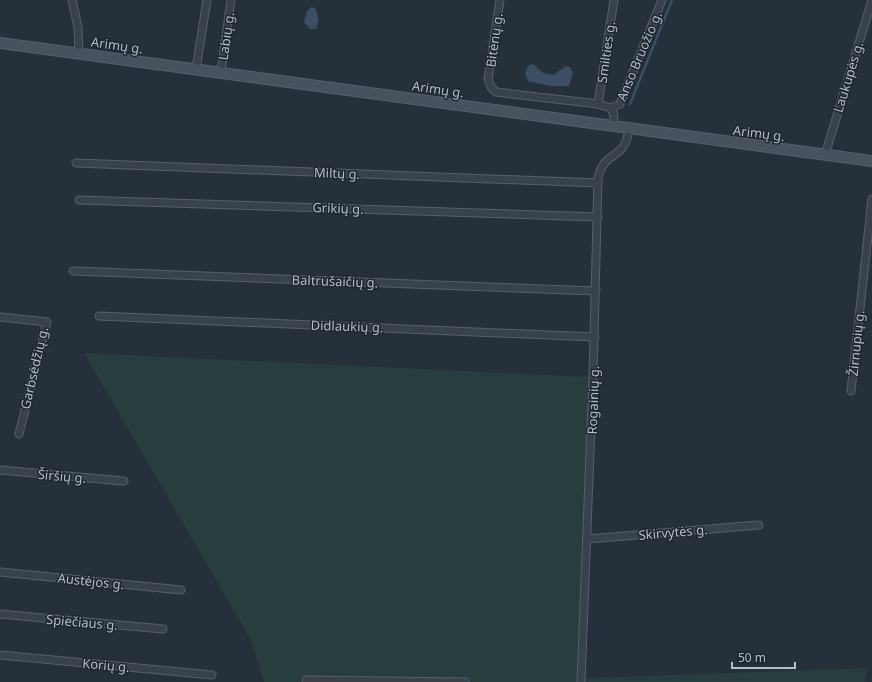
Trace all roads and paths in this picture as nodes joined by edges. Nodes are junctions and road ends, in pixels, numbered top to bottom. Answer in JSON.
{"nodes":[{"id":1,"x":72,"y":0,"type":"edge"},
{"id":2,"x":207,"y":0,"type":"edge"},
{"id":3,"x":231,"y":0,"type":"edge"},
{"id":4,"x":500,"y":0,"type":"edge"},
{"id":5,"x":614,"y":0,"type":"edge"},
{"id":6,"x":662,"y":0,"type":"edge"},
{"id":7,"x":872,"y":0,"type":"edge"},
{"id":8,"x":0,"y":42,"type":"edge"},
{"id":9,"x":78,"y":52,"type":"junction"},
{"id":10,"x":196,"y":69,"type":"junction"},
{"id":11,"x":221,"y":72,"type":"junction"},
{"id":12,"x":598,"y":104,"type":"junction"},
{"id":13,"x":611,"y":108,"type":"junction"},
{"id":14,"x":613,"y":126,"type":"junction"},
{"id":15,"x":629,"y":129,"type":"junction"},
{"id":16,"x":825,"y":154,"type":"junction"},
{"id":17,"x":872,"y":161,"type":"edge"},
{"id":18,"x":76,"y":163,"type":"dead end"},
{"id":19,"x":598,"y":183,"type":"junction"},
{"id":20,"x":872,"y":199,"type":"edge"},
{"id":21,"x":78,"y":200,"type":"dead end"},
{"id":22,"x":598,"y":217,"type":"junction"},
{"id":23,"x":73,"y":271,"type":"dead end"},
{"id":24,"x":596,"y":291,"type":"junction"},
{"id":25,"x":99,"y":316,"type":"dead end"},
{"id":26,"x":0,"y":317,"type":"edge"},
{"id":27,"x":595,"y":337,"type":"junction"},
{"id":28,"x":851,"y":391,"type":"dead end"},
{"id":29,"x":19,"y":434,"type":"dead end"},
{"id":30,"x":0,"y":470,"type":"edge"},
{"id":31,"x":124,"y":481,"type":"dead end"},
{"id":32,"x":759,"y":525,"type":"dead end"},
{"id":33,"x":588,"y":539,"type":"junction"},
{"id":34,"x":0,"y":572,"type":"edge"},
{"id":35,"x":181,"y":590,"type":"dead end"},
{"id":36,"x":0,"y":614,"type":"edge"},
{"id":37,"x":163,"y":630,"type":"dead end"},
{"id":38,"x":0,"y":655,"type":"edge"},
{"id":39,"x":212,"y":675,"type":"dead end"},
{"id":40,"x":306,"y":680,"type":"dead end"},
{"id":41,"x":465,"y":682,"type":"edge"},
{"id":42,"x":581,"y":682,"type":"edge"}],
"edges":[{"from":1,"to":9,"type":"street"},
{"from":2,"to":10,"type":"street"},
{"from":3,"to":11,"type":"street","name":"Labių g."},
{"from":4,"to":12,"type":"street","name":"Bitėnų g."},
{"from":5,"to":12,"type":"street","name":"Smilties g."},
{"from":6,"to":13,"type":"street","name":"Anso Bruožio g."},
{"from":7,"to":16,"type":"street","name":"Laukupės g."},
{"from":8,"to":9,"type":"main road","name":"Arimų g."},
{"from":9,"to":10,"type":"main road","name":"Arimų g."},
{"from":10,"to":11,"type":"main road","name":"Arimų g."},
{"from":11,"to":14,"type":"main road","name":"Arimų g."},
{"from":12,"to":13,"type":"street"},
{"from":13,"to":14,"type":"street"},
{"from":14,"to":15,"type":"main road","name":"Arimų g."},
{"from":15,"to":16,"type":"main road","name":"Arimų g."},
{"from":15,"to":19,"type":"street","name":"Rogainių g."},
{"from":16,"to":17,"type":"main road","name":"Arimų g."},
{"from":18,"to":19,"type":"street","name":"Miltų g."},
{"from":19,"to":22,"type":"street","name":"Rogainių g."},
{"from":20,"to":28,"type":"street","name":"Žirnupių g."},
{"from":21,"to":22,"type":"street","name":"Grikių g."},
{"from":22,"to":24,"type":"street","name":"Rogainių g."},
{"from":23,"to":24,"type":"street","name":"Baltrušaičių g."},
{"from":24,"to":27,"type":"street","name":"Rogainių g."},
{"from":25,"to":27,"type":"street","name":"Didlaukių g."},
{"from":26,"to":29,"type":"street","name":"Garbsėdžių g."},
{"from":27,"to":33,"type":"street","name":"Rogainių g."},
{"from":30,"to":31,"type":"street","name":"Širšių g."},
{"from":32,"to":33,"type":"street","name":"Skirvytės g."},
{"from":33,"to":42,"type":"street","name":"Rogainių g."},
{"from":34,"to":35,"type":"street","name":"Austėjos g."},
{"from":36,"to":37,"type":"street","name":"Spiečiaus g."},
{"from":38,"to":39,"type":"street","name":"Korių g."},
{"from":40,"to":41,"type":"street"}]}
